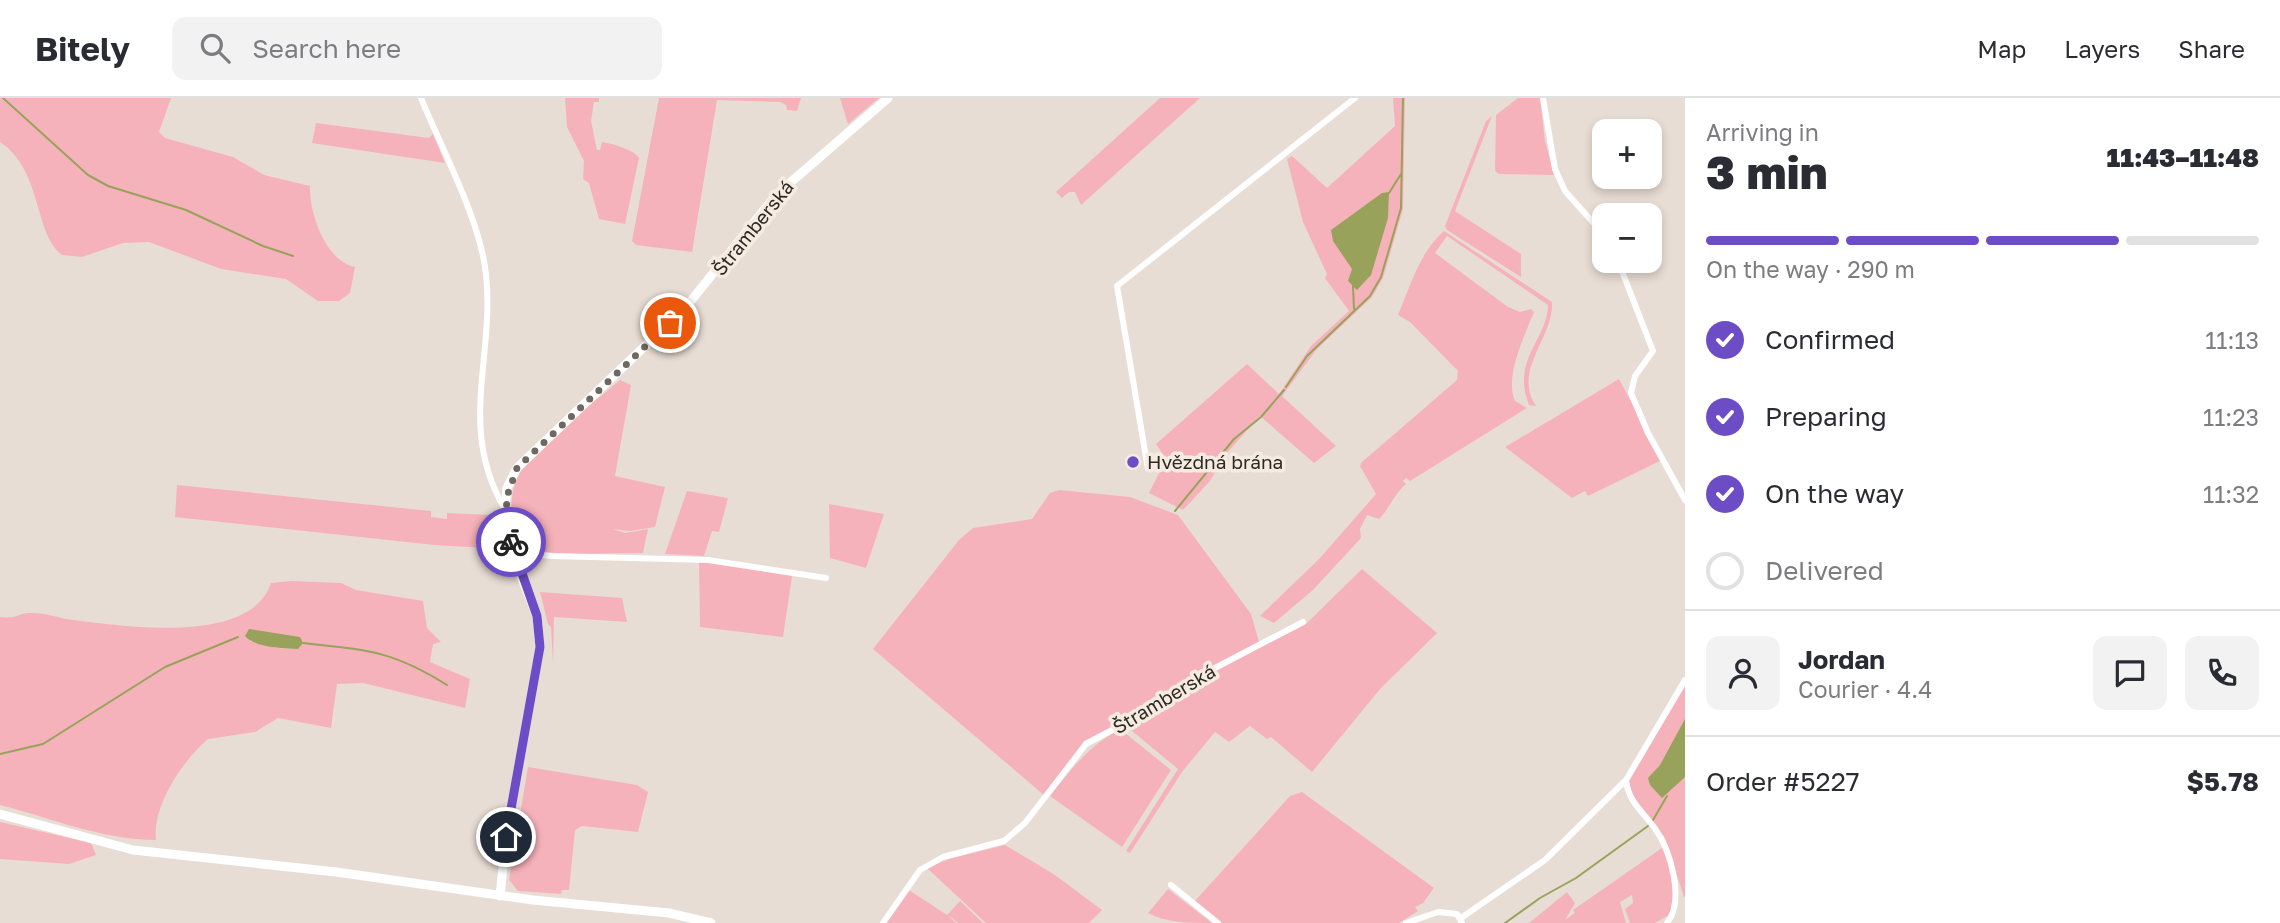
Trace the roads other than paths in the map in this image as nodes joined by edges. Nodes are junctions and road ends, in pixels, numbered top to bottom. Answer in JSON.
{"nodes":[{"id":1,"x":421,"y":98,"type":"edge"},
{"id":2,"x":888,"y":98,"type":"edge"},
{"id":3,"x":1355,"y":98,"type":"edge"},
{"id":4,"x":1543,"y":98,"type":"edge"},
{"id":5,"x":1592,"y":221,"type":"edge"},
{"id":6,"x":1623,"y":273,"type":"edge"},
{"id":7,"x":1148,"y":469,"type":"dead end"},
{"id":8,"x":1685,"y":500,"type":"edge"},
{"id":9,"x":505,"y":509,"type":"junction"},
{"id":10,"x":512,"y":552,"type":"junction"},
{"id":11,"x":825,"y":578,"type":"dead end"},
{"id":12,"x":1303,"y":622,"type":"dead end"},
{"id":13,"x":1685,"y":680,"type":"edge"},
{"id":14,"x":1626,"y":780,"type":"junction"},
{"id":15,"x":0,"y":814,"type":"edge"},
{"id":16,"x":1171,"y":885,"type":"dead end"},
{"id":17,"x":500,"y":896,"type":"junction"},
{"id":18,"x":1461,"y":921,"type":"edge"},
{"id":19,"x":711,"y":923,"type":"edge"},
{"id":20,"x":883,"y":923,"type":"edge"},
{"id":21,"x":1218,"y":923,"type":"edge"},
{"id":22,"x":1406,"y":923,"type":"edge"},
{"id":23,"x":1667,"y":923,"type":"edge"}],
"edges":[{"from":1,"to":9,"type":"street"},
{"from":2,"to":9,"type":"street","name":"Štramberská"},
{"from":3,"to":7,"type":"street"},
{"from":4,"to":5,"type":"street"},
{"from":6,"to":8,"type":"street"},
{"from":9,"to":10,"type":"street","name":"Štramberská"},
{"from":10,"to":11,"type":"street"},
{"from":10,"to":17,"type":"street","name":"Štramberská"},
{"from":12,"to":20,"type":"street","name":"Štramberská"},
{"from":13,"to":14,"type":"street"},
{"from":14,"to":18,"type":"street"},
{"from":14,"to":23,"type":"street"},
{"from":15,"to":17,"type":"street"},
{"from":16,"to":21,"type":"street"},
{"from":17,"to":19,"type":"street"},
{"from":18,"to":22,"type":"street"}]}
